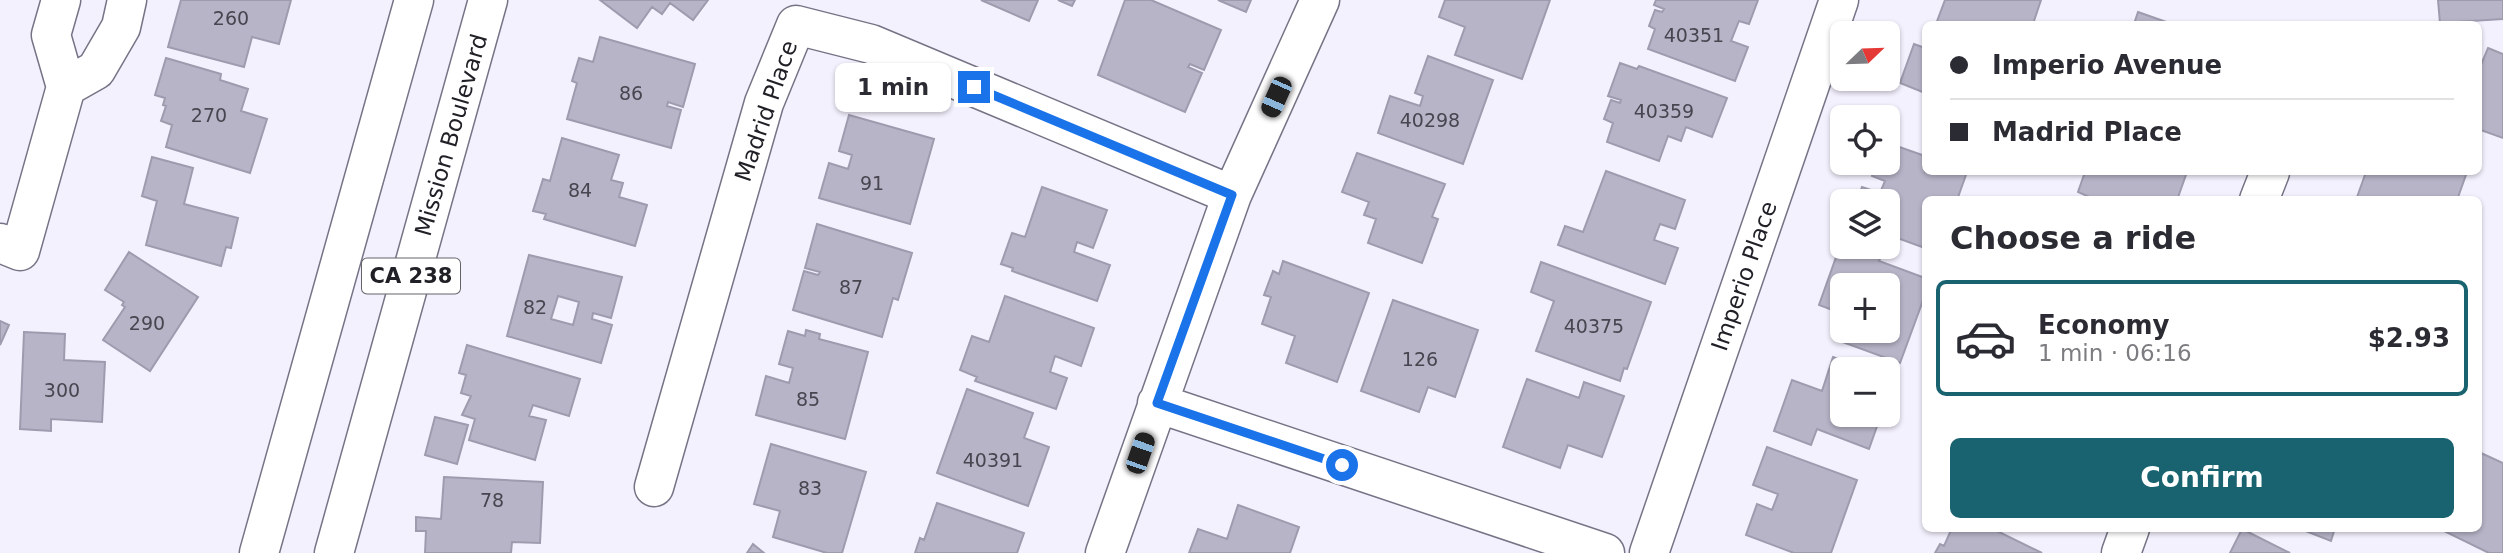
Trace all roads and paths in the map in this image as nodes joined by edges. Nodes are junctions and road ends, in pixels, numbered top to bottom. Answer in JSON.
{"nodes":[{"id":1,"x":61,"y":0,"type":"edge"},
{"id":2,"x":127,"y":0,"type":"edge"},
{"id":3,"x":414,"y":0,"type":"edge"},
{"id":4,"x":488,"y":0,"type":"edge"},
{"id":5,"x":1320,"y":0,"type":"edge"},
{"id":6,"x":1839,"y":0,"type":"edge"},
{"id":7,"x":66,"y":88,"type":"junction"},
{"id":8,"x":2269,"y":175,"type":"edge"},
{"id":9,"x":1232,"y":195,"type":"junction"},
{"id":10,"x":2261,"y":196,"type":"edge"},
{"id":11,"x":0,"y":243,"type":"edge"},
{"id":12,"x":1157,"y":403,"type":"junction"},
{"id":13,"x":654,"y":487,"type":"dead end"},
{"id":14,"x":2129,"y":532,"type":"edge"},
{"id":15,"x":259,"y":553,"type":"edge"},
{"id":16,"x":334,"y":553,"type":"edge"},
{"id":17,"x":1105,"y":553,"type":"edge"},
{"id":18,"x":1605,"y":553,"type":"edge"},
{"id":19,"x":1649,"y":553,"type":"edge"},
{"id":20,"x":2121,"y":553,"type":"edge"}],
"edges":[{"from":1,"to":7,"type":"street"},
{"from":2,"to":7,"type":"street"},
{"from":3,"to":15,"type":"street","number":"CA 238"},
{"from":4,"to":16,"type":"street","name":"Mission Boulevard","number":"CA 238"},
{"from":5,"to":9,"type":"street"},
{"from":6,"to":19,"type":"street","name":"Imperio Place"},
{"from":7,"to":11,"type":"street"},
{"from":8,"to":10,"type":"street"},
{"from":9,"to":12,"type":"street"},
{"from":9,"to":13,"type":"street","name":"Madrid Place"},
{"from":12,"to":17,"type":"street"},
{"from":12,"to":18,"type":"street"},
{"from":14,"to":20,"type":"street"}]}
